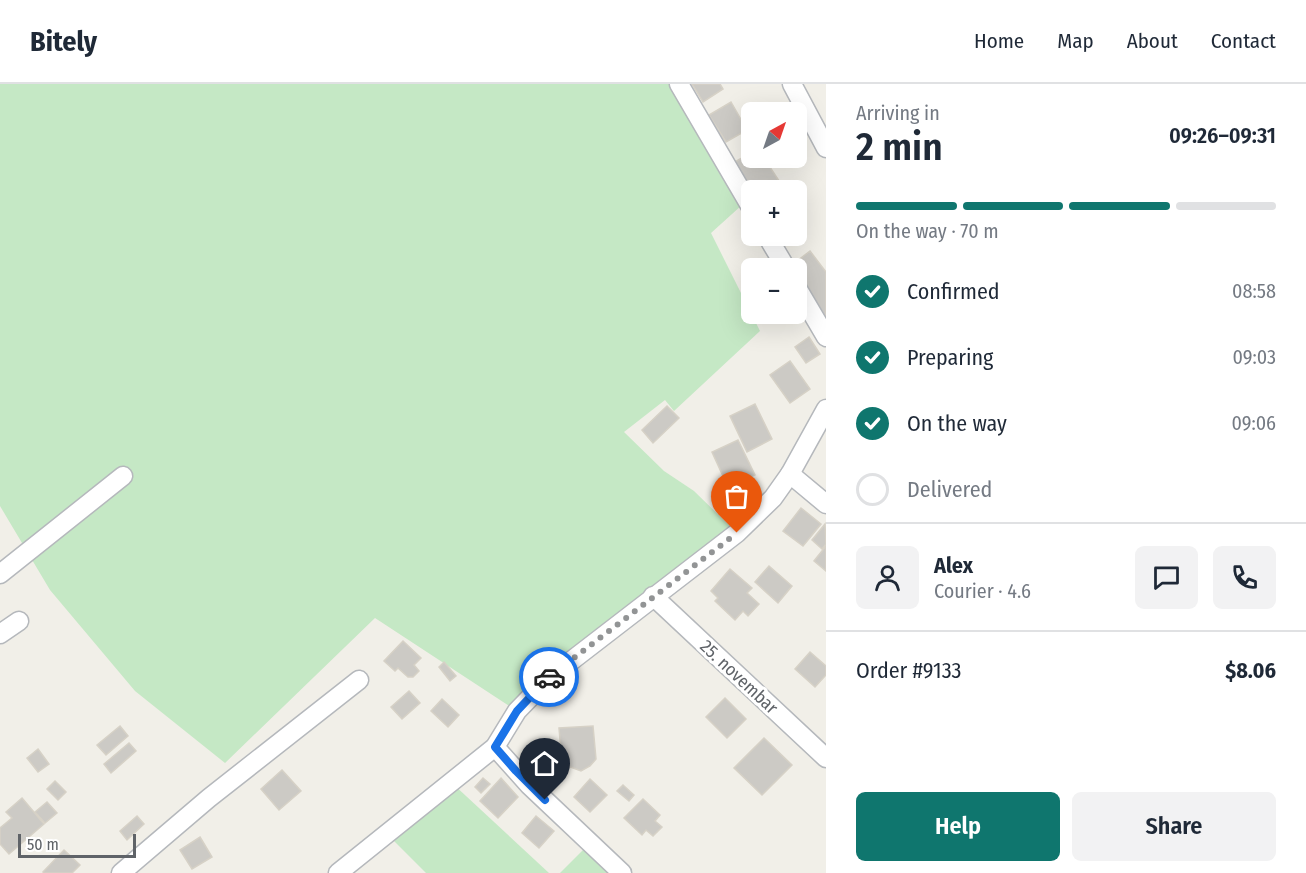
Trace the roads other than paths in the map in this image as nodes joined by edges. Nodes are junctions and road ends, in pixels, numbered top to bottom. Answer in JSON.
{"nodes":[{"id":1,"x":679,"y":84,"type":"edge"},
{"id":2,"x":792,"y":84,"type":"edge"},
{"id":3,"x":826,"y":148,"type":"edge"},
{"id":4,"x":741,"y":190,"type":"edge"},
{"id":5,"x":807,"y":305,"type":"edge"},
{"id":6,"x":826,"y":337,"type":"edge"},
{"id":7,"x":826,"y":409,"type":"edge"},
{"id":8,"x":790,"y":474,"type":"junction"},
{"id":9,"x":123,"y":476,"type":"dead end"},
{"id":10,"x":826,"y":504,"type":"edge"},
{"id":11,"x":0,"y":574,"type":"edge"},
{"id":12,"x":653,"y":596,"type":"junction"},
{"id":13,"x":19,"y":621,"type":"dead end"},
{"id":14,"x":0,"y":634,"type":"edge"},
{"id":15,"x":359,"y":680,"type":"dead end"},
{"id":16,"x":495,"y":747,"type":"junction"},
{"id":17,"x":826,"y":758,"type":"edge"},
{"id":18,"x":121,"y":873,"type":"edge"},
{"id":19,"x":338,"y":873,"type":"edge"},
{"id":20,"x":622,"y":873,"type":"edge"}],
"edges":[{"from":1,"to":4,"type":"street"},
{"from":2,"to":3,"type":"street"},
{"from":5,"to":6,"type":"street"},
{"from":7,"to":8,"type":"street"},
{"from":8,"to":10,"type":"street"},
{"from":8,"to":12,"type":"street"},
{"from":9,"to":11,"type":"street"},
{"from":12,"to":16,"type":"street"},
{"from":12,"to":17,"type":"street","name":"25. novembar"},
{"from":13,"to":14,"type":"street"},
{"from":15,"to":18,"type":"street"},
{"from":16,"to":19,"type":"street"},
{"from":16,"to":20,"type":"street"}]}
